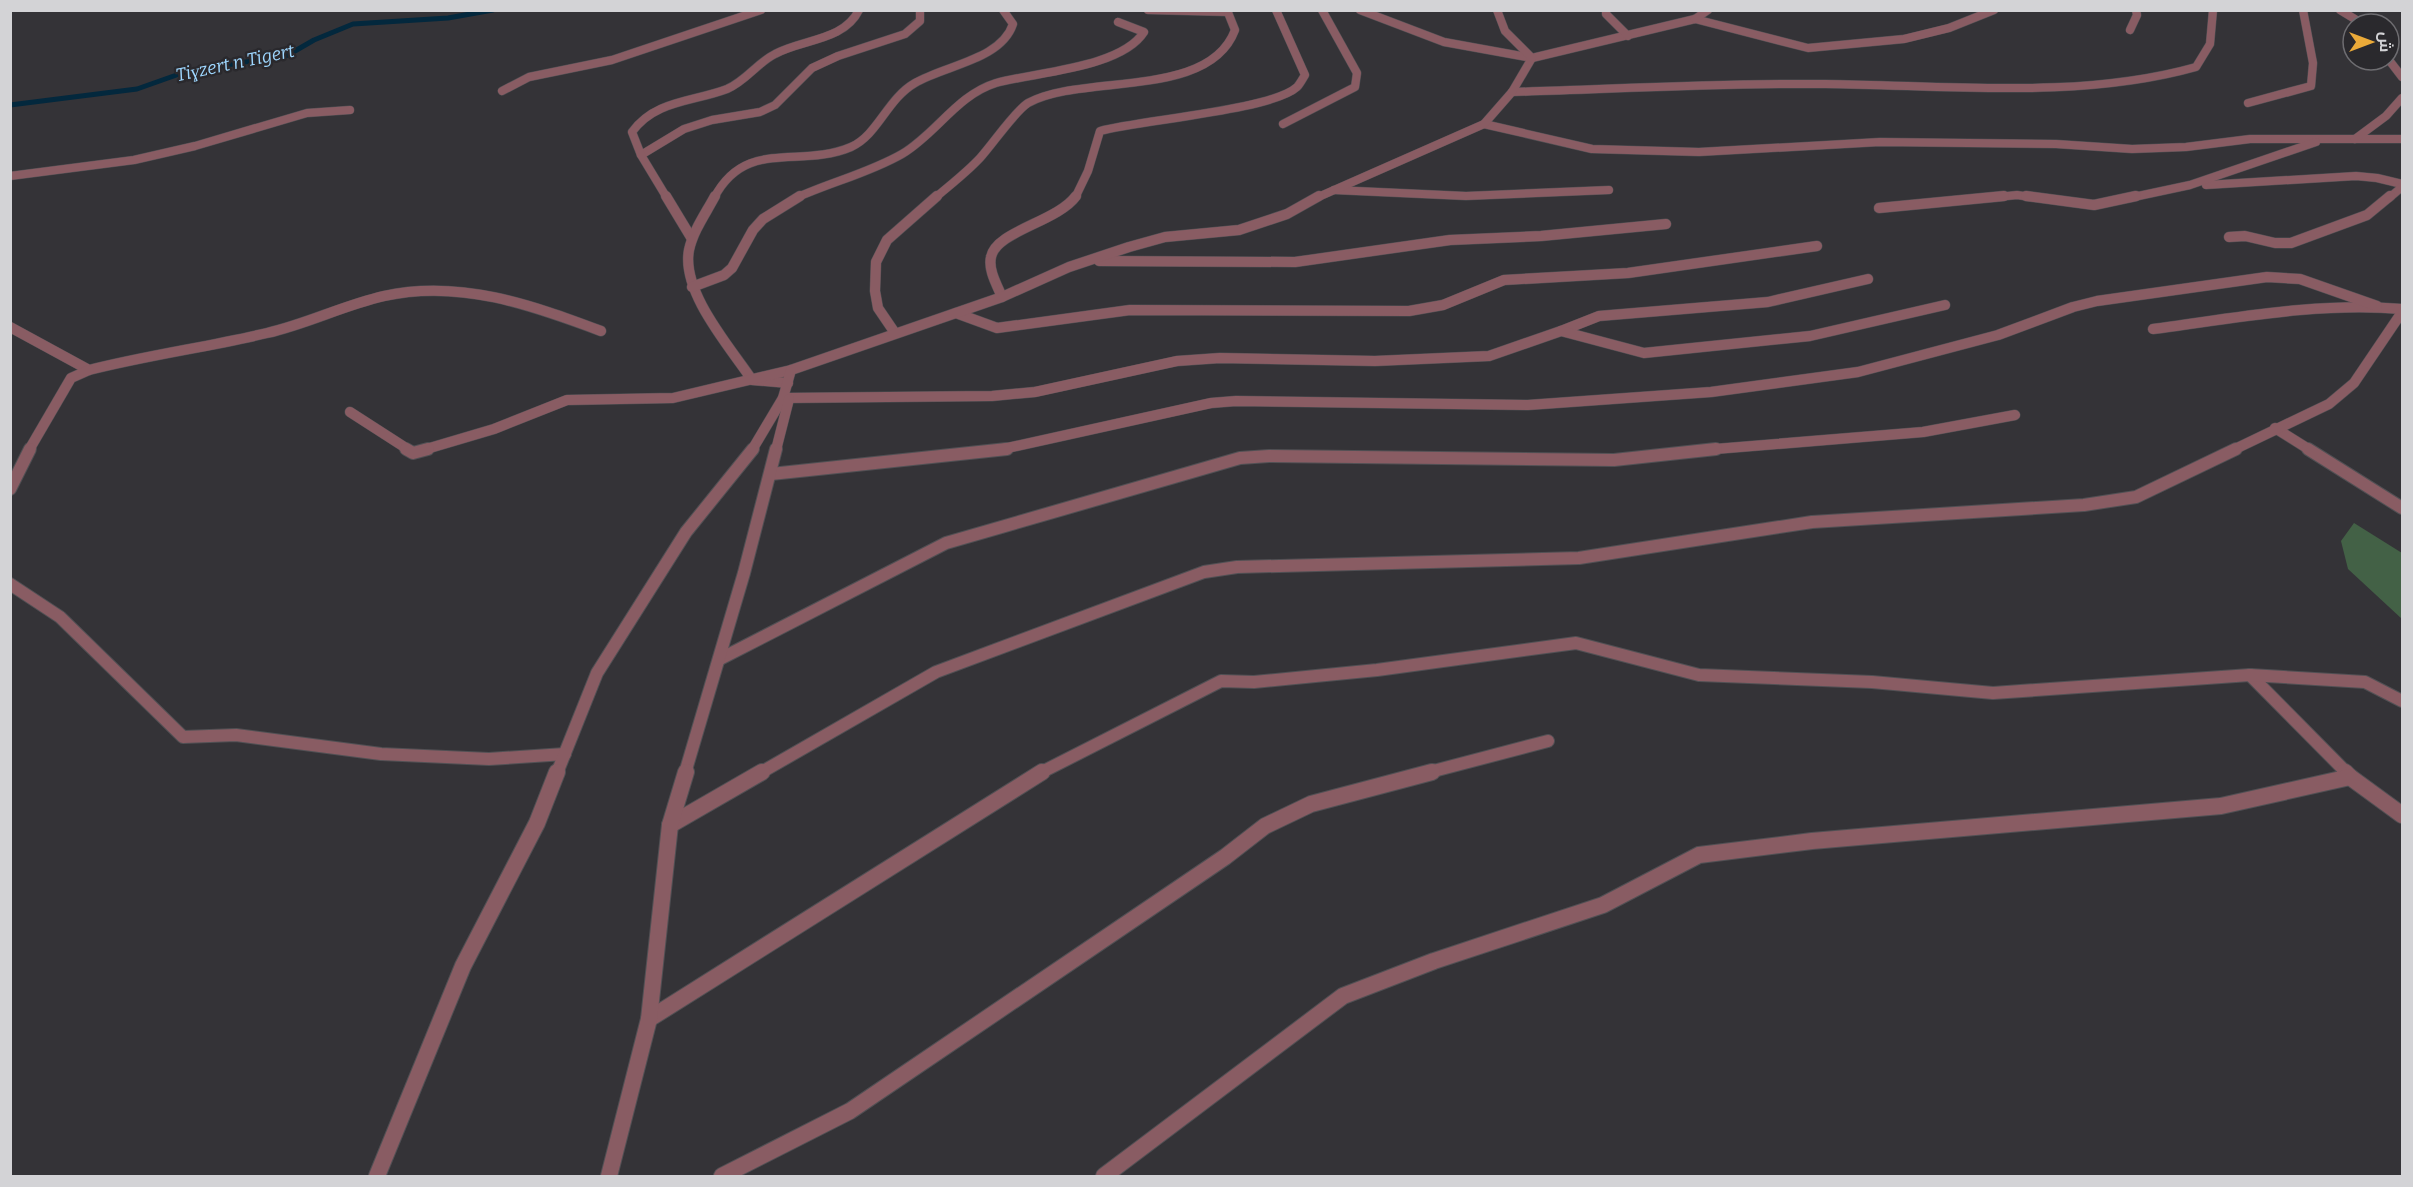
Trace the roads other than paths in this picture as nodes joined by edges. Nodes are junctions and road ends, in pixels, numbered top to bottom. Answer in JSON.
{"nodes":[{"id":1,"x":762,"y":10,"type":"edge"},
{"id":2,"x":859,"y":10,"type":"edge"},
{"id":3,"x":920,"y":10,"type":"edge"},
{"id":4,"x":1003,"y":10,"type":"edge"},
{"id":5,"x":1148,"y":10,"type":"edge"},
{"id":6,"x":1276,"y":10,"type":"edge"},
{"id":7,"x":1322,"y":10,"type":"edge"},
{"id":8,"x":1360,"y":10,"type":"edge"},
{"id":9,"x":1497,"y":10,"type":"edge"},
{"id":10,"x":1606,"y":10,"type":"edge"},
{"id":11,"x":1708,"y":10,"type":"edge"},
{"id":12,"x":1994,"y":10,"type":"edge"},
{"id":13,"x":2136,"y":10,"type":"edge"},
{"id":14,"x":2213,"y":10,"type":"edge"},
{"id":15,"x":2303,"y":10,"type":"edge"},
{"id":16,"x":1227,"y":11,"type":"edge"},
{"id":17,"x":1695,"y":19,"type":"junction"},
{"id":18,"x":1118,"y":22,"type":"dead end"},
{"id":19,"x":2130,"y":30,"type":"dead end"},
{"id":20,"x":1628,"y":36,"type":"junction"},
{"id":21,"x":1532,"y":58,"type":"junction"},
{"id":22,"x":502,"y":91,"type":"dead end"},
{"id":23,"x":1512,"y":92,"type":"junction"},
{"id":24,"x":2403,"y":98,"type":"edge"},
{"id":25,"x":2247,"y":103,"type":"dead end"},
{"id":26,"x":350,"y":110,"type":"dead end"},
{"id":27,"x":1283,"y":124,"type":"dead end"},
{"id":28,"x":1484,"y":124,"type":"junction"},
{"id":29,"x":2325,"y":138,"type":"junction"},
{"id":30,"x":2355,"y":139,"type":"junction"},
{"id":31,"x":2403,"y":139,"type":"edge"},
{"id":32,"x":641,"y":155,"type":"junction"},
{"id":33,"x":10,"y":176,"type":"edge"},
{"id":34,"x":2190,"y":185,"type":"junction"},
{"id":35,"x":2403,"y":186,"type":"edge"},
{"id":36,"x":1330,"y":190,"type":"junction"},
{"id":37,"x":1609,"y":190,"type":"dead end"},
{"id":38,"x":1879,"y":208,"type":"dead end"},
{"id":39,"x":1666,"y":224,"type":"dead end"},
{"id":40,"x":2229,"y":237,"type":"dead end"},
{"id":41,"x":692,"y":239,"type":"junction"},
{"id":42,"x":1817,"y":246,"type":"dead end"},
{"id":43,"x":1088,"y":261,"type":"junction"},
{"id":44,"x":1868,"y":279,"type":"dead end"},
{"id":45,"x":692,"y":287,"type":"junction"},
{"id":46,"x":1002,"y":297,"type":"junction"},
{"id":47,"x":1945,"y":305,"type":"dead end"},
{"id":48,"x":2377,"y":306,"type":"junction"},
{"id":49,"x":2403,"y":311,"type":"edge"},
{"id":50,"x":956,"y":313,"type":"junction"},
{"id":51,"x":10,"y":327,"type":"edge"},
{"id":52,"x":2153,"y":329,"type":"dead end"},
{"id":53,"x":601,"y":331,"type":"dead end"},
{"id":54,"x":1561,"y":331,"type":"junction"},
{"id":55,"x":895,"y":333,"type":"junction"},
{"id":56,"x":89,"y":370,"type":"junction"},
{"id":57,"x":791,"y":370,"type":"junction"},
{"id":58,"x":752,"y":380,"type":"junction"},
{"id":59,"x":789,"y":382,"type":"junction"},
{"id":60,"x":786,"y":398,"type":"junction"},
{"id":61,"x":350,"y":412,"type":"dead end"},
{"id":62,"x":2015,"y":415,"type":"dead end"},
{"id":63,"x":2275,"y":428,"type":"junction"},
{"id":64,"x":771,"y":474,"type":"junction"},
{"id":65,"x":10,"y":489,"type":"edge"},
{"id":66,"x":2403,"y":508,"type":"edge"},
{"id":67,"x":10,"y":584,"type":"edge"},
{"id":68,"x":720,"y":658,"type":"junction"},
{"id":69,"x":2250,"y":675,"type":"junction"},
{"id":70,"x":2403,"y":701,"type":"edge"},
{"id":71,"x":1548,"y":741,"type":"dead end"},
{"id":72,"x":565,"y":754,"type":"junction"},
{"id":73,"x":2350,"y":777,"type":"junction"},
{"id":74,"x":2403,"y":815,"type":"edge"},
{"id":75,"x":670,"y":825,"type":"junction"},
{"id":76,"x":649,"y":1019,"type":"junction"},
{"id":77,"x":377,"y":1176,"type":"edge"},
{"id":78,"x":609,"y":1176,"type":"edge"},
{"id":79,"x":722,"y":1176,"type":"edge"},
{"id":80,"x":1104,"y":1176,"type":"edge"}],
"edges":[{"from":1,"to":22,"type":"street"},
{"from":2,"to":32,"type":"street"},
{"from":3,"to":32,"type":"street"},
{"from":4,"to":41,"type":"street"},
{"from":5,"to":16,"type":"street"},
{"from":6,"to":46,"type":"street"},
{"from":7,"to":27,"type":"street"},
{"from":8,"to":21,"type":"street"},
{"from":9,"to":21,"type":"street"},
{"from":10,"to":20,"type":"street"},
{"from":11,"to":17,"type":"street"},
{"from":12,"to":17,"type":"street"},
{"from":13,"to":19,"type":"street"},
{"from":14,"to":23,"type":"street"},
{"from":15,"to":25,"type":"street"},
{"from":16,"to":55,"type":"street"},
{"from":17,"to":20,"type":"street"},
{"from":18,"to":45,"type":"street"},
{"from":20,"to":21,"type":"street"},
{"from":21,"to":23,"type":"street"},
{"from":23,"to":28,"type":"street"},
{"from":24,"to":30,"type":"street"},
{"from":26,"to":33,"type":"street"},
{"from":28,"to":29,"type":"street"},
{"from":28,"to":36,"type":"street"},
{"from":29,"to":30,"type":"street"},
{"from":29,"to":34,"type":"street"},
{"from":30,"to":31,"type":"street"},
{"from":32,"to":41,"type":"street"},
{"from":34,"to":35,"type":"street"},
{"from":34,"to":38,"type":"street"},
{"from":35,"to":40,"type":"street"},
{"from":36,"to":37,"type":"street"},
{"from":36,"to":43,"type":"street"},
{"from":39,"to":43,"type":"street"},
{"from":41,"to":45,"type":"street"},
{"from":42,"to":50,"type":"street"},
{"from":43,"to":46,"type":"street"},
{"from":44,"to":54,"type":"street"},
{"from":45,"to":58,"type":"street"},
{"from":46,"to":50,"type":"street"},
{"from":47,"to":54,"type":"street"},
{"from":48,"to":49,"type":"street"},
{"from":48,"to":52,"type":"street"},
{"from":48,"to":64,"type":"street"},
{"from":49,"to":63,"type":"street"},
{"from":50,"to":55,"type":"street"},
{"from":51,"to":56,"type":"street"},
{"from":53,"to":56,"type":"street"},
{"from":54,"to":60,"type":"street"},
{"from":55,"to":57,"type":"street"},
{"from":56,"to":65,"type":"street"},
{"from":57,"to":58,"type":"street"},
{"from":57,"to":59,"type":"street"},
{"from":58,"to":59,"type":"street"},
{"from":58,"to":61,"type":"street"},
{"from":59,"to":60,"type":"street"},
{"from":60,"to":64,"type":"street"},
{"from":60,"to":72,"type":"street"},
{"from":62,"to":68,"type":"street"},
{"from":63,"to":66,"type":"street"},
{"from":63,"to":75,"type":"street"},
{"from":64,"to":68,"type":"street"},
{"from":67,"to":72,"type":"street"},
{"from":68,"to":75,"type":"street"},
{"from":69,"to":70,"type":"street"},
{"from":69,"to":73,"type":"street"},
{"from":69,"to":76,"type":"street"},
{"from":71,"to":79,"type":"street"},
{"from":72,"to":77,"type":"street"},
{"from":73,"to":74,"type":"street"},
{"from":73,"to":80,"type":"street"},
{"from":75,"to":76,"type":"street"},
{"from":76,"to":78,"type":"street"}]}
